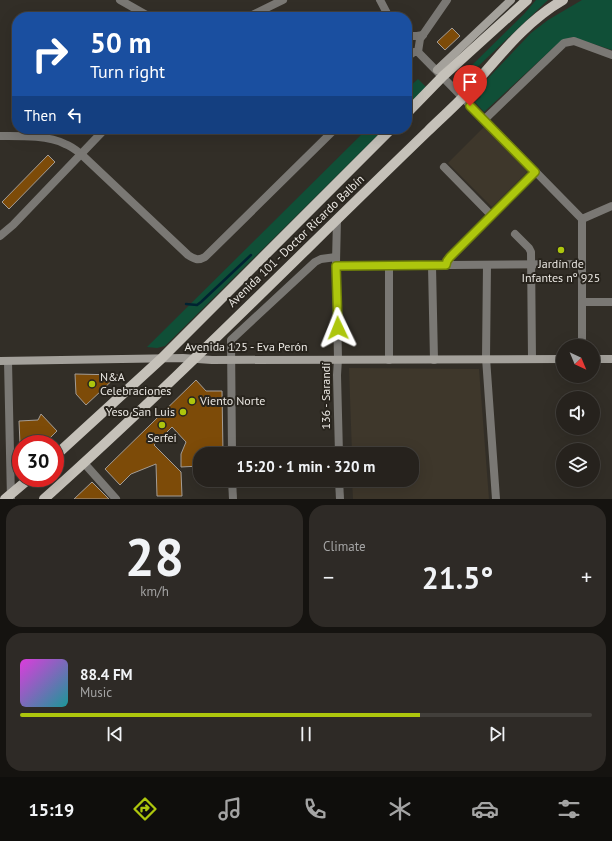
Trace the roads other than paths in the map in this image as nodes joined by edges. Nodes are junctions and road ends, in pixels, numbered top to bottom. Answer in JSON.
{"nodes":[{"id":1,"x":120,"y":0,"type":"edge"},
{"id":2,"x":283,"y":0,"type":"edge"},
{"id":3,"x":380,"y":0,"type":"edge"},
{"id":4,"x":447,"y":0,"type":"edge"},
{"id":5,"x":511,"y":0,"type":"edge"},
{"id":6,"x":527,"y":0,"type":"edge"},
{"id":7,"x":563,"y":0,"type":"edge"},
{"id":8,"x":141,"y":12,"type":"edge"},
{"id":9,"x":258,"y":12,"type":"edge"},
{"id":10,"x":386,"y":12,"type":"edge"},
{"id":11,"x":423,"y":35,"type":"junction"},
{"id":12,"x":412,"y":36,"type":"edge"},
{"id":13,"x":418,"y":52,"type":"junction"},
{"id":14,"x":412,"y":53,"type":"edge"},
{"id":15,"x":612,"y":55,"type":"edge"},
{"id":16,"x":440,"y":73,"type":"junction"},
{"id":17,"x":463,"y":98,"type":"junction"},
{"id":18,"x":412,"y":107,"type":"edge"},
{"id":19,"x":484,"y":120,"type":"junction"},
{"id":20,"x":100,"y":134,"type":"edge"},
{"id":21,"x":330,"y":134,"type":"edge"},
{"id":22,"x":386,"y":134,"type":"edge"},
{"id":23,"x":0,"y":136,"type":"edge"},
{"id":24,"x":81,"y":154,"type":"junction"},
{"id":25,"x":444,"y":167,"type":"dead end"},
{"id":26,"x":535,"y":172,"type":"junction"},
{"id":27,"x":612,"y":206,"type":"edge"},
{"id":28,"x":491,"y":215,"type":"junction"},
{"id":29,"x":337,"y":219,"type":"junction"},
{"id":30,"x":582,"y":219,"type":"junction"},
{"id":31,"x":515,"y":234,"type":"dead end"},
{"id":32,"x":0,"y":236,"type":"edge"},
{"id":33,"x":336,"y":257,"type":"junction"},
{"id":34,"x":488,"y":264,"type":"junction"},
{"id":35,"x":532,"y":264,"type":"junction"},
{"id":36,"x":581,"y":264,"type":"junction"},
{"id":37,"x":446,"y":265,"type":"junction"},
{"id":38,"x":336,"y":266,"type":"junction"},
{"id":39,"x":432,"y":266,"type":"junction"},
{"id":40,"x":389,"y":267,"type":"junction"},
{"id":41,"x":582,"y":302,"type":"junction"},
{"id":42,"x":612,"y":302,"type":"edge"},
{"id":43,"x":582,"y":339,"type":"edge"},
{"id":44,"x":196,"y":358,"type":"junction"},
{"id":45,"x":486,"y":358,"type":"junction"},
{"id":46,"x":161,"y":359,"type":"junction"},
{"id":47,"x":338,"y":359,"type":"junction"},
{"id":48,"x":532,"y":359,"type":"junction"},
{"id":49,"x":556,"y":359,"type":"edge"},
{"id":50,"x":600,"y":359,"type":"edge"},
{"id":51,"x":612,"y":359,"type":"edge"},
{"id":52,"x":231,"y":360,"type":"junction"},
{"id":53,"x":389,"y":360,"type":"junction"},
{"id":54,"x":434,"y":360,"type":"junction"},
{"id":55,"x":4,"y":361,"type":"edge"},
{"id":56,"x":232,"y":447,"type":"edge"},
{"id":57,"x":339,"y":447,"type":"edge"},
{"id":58,"x":64,"y":448,"type":"edge"},
{"id":59,"x":84,"y":464,"type":"junction"},
{"id":60,"x":20,"y":487,"type":"edge"},
{"id":61,"x":232,"y":487,"type":"edge"},
{"id":62,"x":339,"y":487,"type":"edge"},
{"id":63,"x":9,"y":497,"type":"edge"},
{"id":64,"x":44,"y":499,"type":"edge"},
{"id":65,"x":116,"y":499,"type":"edge"},
{"id":66,"x":232,"y":499,"type":"edge"},
{"id":67,"x":340,"y":499,"type":"edge"},
{"id":68,"x":496,"y":499,"type":"edge"}],
"edges":[{"from":1,"to":8,"type":"street"},
{"from":2,"to":9,"type":"street"},
{"from":3,"to":10,"type":"street"},
{"from":4,"to":11,"type":"street"},
{"from":5,"to":16,"type":"street"},
{"from":6,"to":16,"type":"main road"},
{"from":7,"to":17,"type":"main road","name":"Avenida 101 - Doctor Ricardo Balbín"},
{"from":11,"to":12,"type":"street"},
{"from":11,"to":13,"type":"street"},
{"from":13,"to":14,"type":"street"},
{"from":13,"to":16,"type":"street"},
{"from":15,"to":19,"type":"street"},
{"from":16,"to":17,"type":"street"},
{"from":16,"to":18,"type":"main road"},
{"from":17,"to":19,"type":"street"},
{"from":17,"to":29,"type":"main road","name":"Avenida 101 - Doctor Ricardo Balbín"},
{"from":19,"to":26,"type":"street"},
{"from":20,"to":24,"type":"street"},
{"from":21,"to":24,"type":"street"},
{"from":22,"to":46,"type":"main road","name":"Avenida 101 - Doctor Ricardo Balbín"},
{"from":23,"to":24,"type":"street"},
{"from":24,"to":32,"type":"street"},
{"from":25,"to":28,"type":"street"},
{"from":26,"to":28,"type":"street"},
{"from":26,"to":30,"type":"street"},
{"from":27,"to":30,"type":"street"},
{"from":28,"to":37,"type":"street"},
{"from":29,"to":33,"type":"street","name":"136 - Sarandí"},
{"from":29,"to":44,"type":"main road","name":"Avenida 101 - Doctor Ricardo Balbín"},
{"from":30,"to":36,"type":"street"},
{"from":31,"to":35,"type":"street"},
{"from":33,"to":38,"type":"street","name":"136 - Sarandí"},
{"from":33,"to":52,"type":"street"},
{"from":34,"to":35,"type":"street"},
{"from":34,"to":37,"type":"street"},
{"from":34,"to":45,"type":"street"},
{"from":35,"to":36,"type":"street"},
{"from":35,"to":48,"type":"street"},
{"from":36,"to":41,"type":"street"},
{"from":37,"to":39,"type":"street"},
{"from":38,"to":40,"type":"street"},
{"from":38,"to":47,"type":"street","name":"136 - Sarandí"},
{"from":39,"to":40,"type":"street"},
{"from":39,"to":54,"type":"street"},
{"from":40,"to":53,"type":"street"},
{"from":41,"to":42,"type":"street"},
{"from":41,"to":43,"type":"street"},
{"from":44,"to":46,"type":"street","name":"Avenida 125 - Eva Perón"},
{"from":44,"to":52,"type":"street","name":"Avenida 125 - Eva Perón"},
{"from":44,"to":59,"type":"main road","name":"Avenida 101 - Doctor Ricardo Balbín"},
{"from":45,"to":48,"type":"street","name":"Avenida 125 - Eva Perón"},
{"from":45,"to":54,"type":"street","name":"Avenida 125 - Eva Perón"},
{"from":45,"to":68,"type":"street"},
{"from":46,"to":55,"type":"street","name":"Avenida 125 - Eva Perón"},
{"from":46,"to":58,"type":"main road","name":"Avenida 101 - Doctor Ricardo Balbín"},
{"from":47,"to":52,"type":"street","name":"Avenida 125 - Eva Perón"},
{"from":47,"to":53,"type":"street","name":"Avenida 125 - Eva Perón"},
{"from":47,"to":57,"type":"street","name":"136 - Sarandí"},
{"from":48,"to":49,"type":"street","name":"Avenida 125 - Eva Perón"},
{"from":50,"to":51,"type":"street"},
{"from":52,"to":56,"type":"street"},
{"from":53,"to":54,"type":"street","name":"Avenida 125 - Eva Perón"},
{"from":55,"to":63,"type":"street"},
{"from":59,"to":64,"type":"main road","name":"Avenida 101 - Doctor Ricardo Balbín"},
{"from":59,"to":65,"type":"street"},
{"from":60,"to":63,"type":"main road"},
{"from":61,"to":66,"type":"street"},
{"from":62,"to":67,"type":"street"}]}
